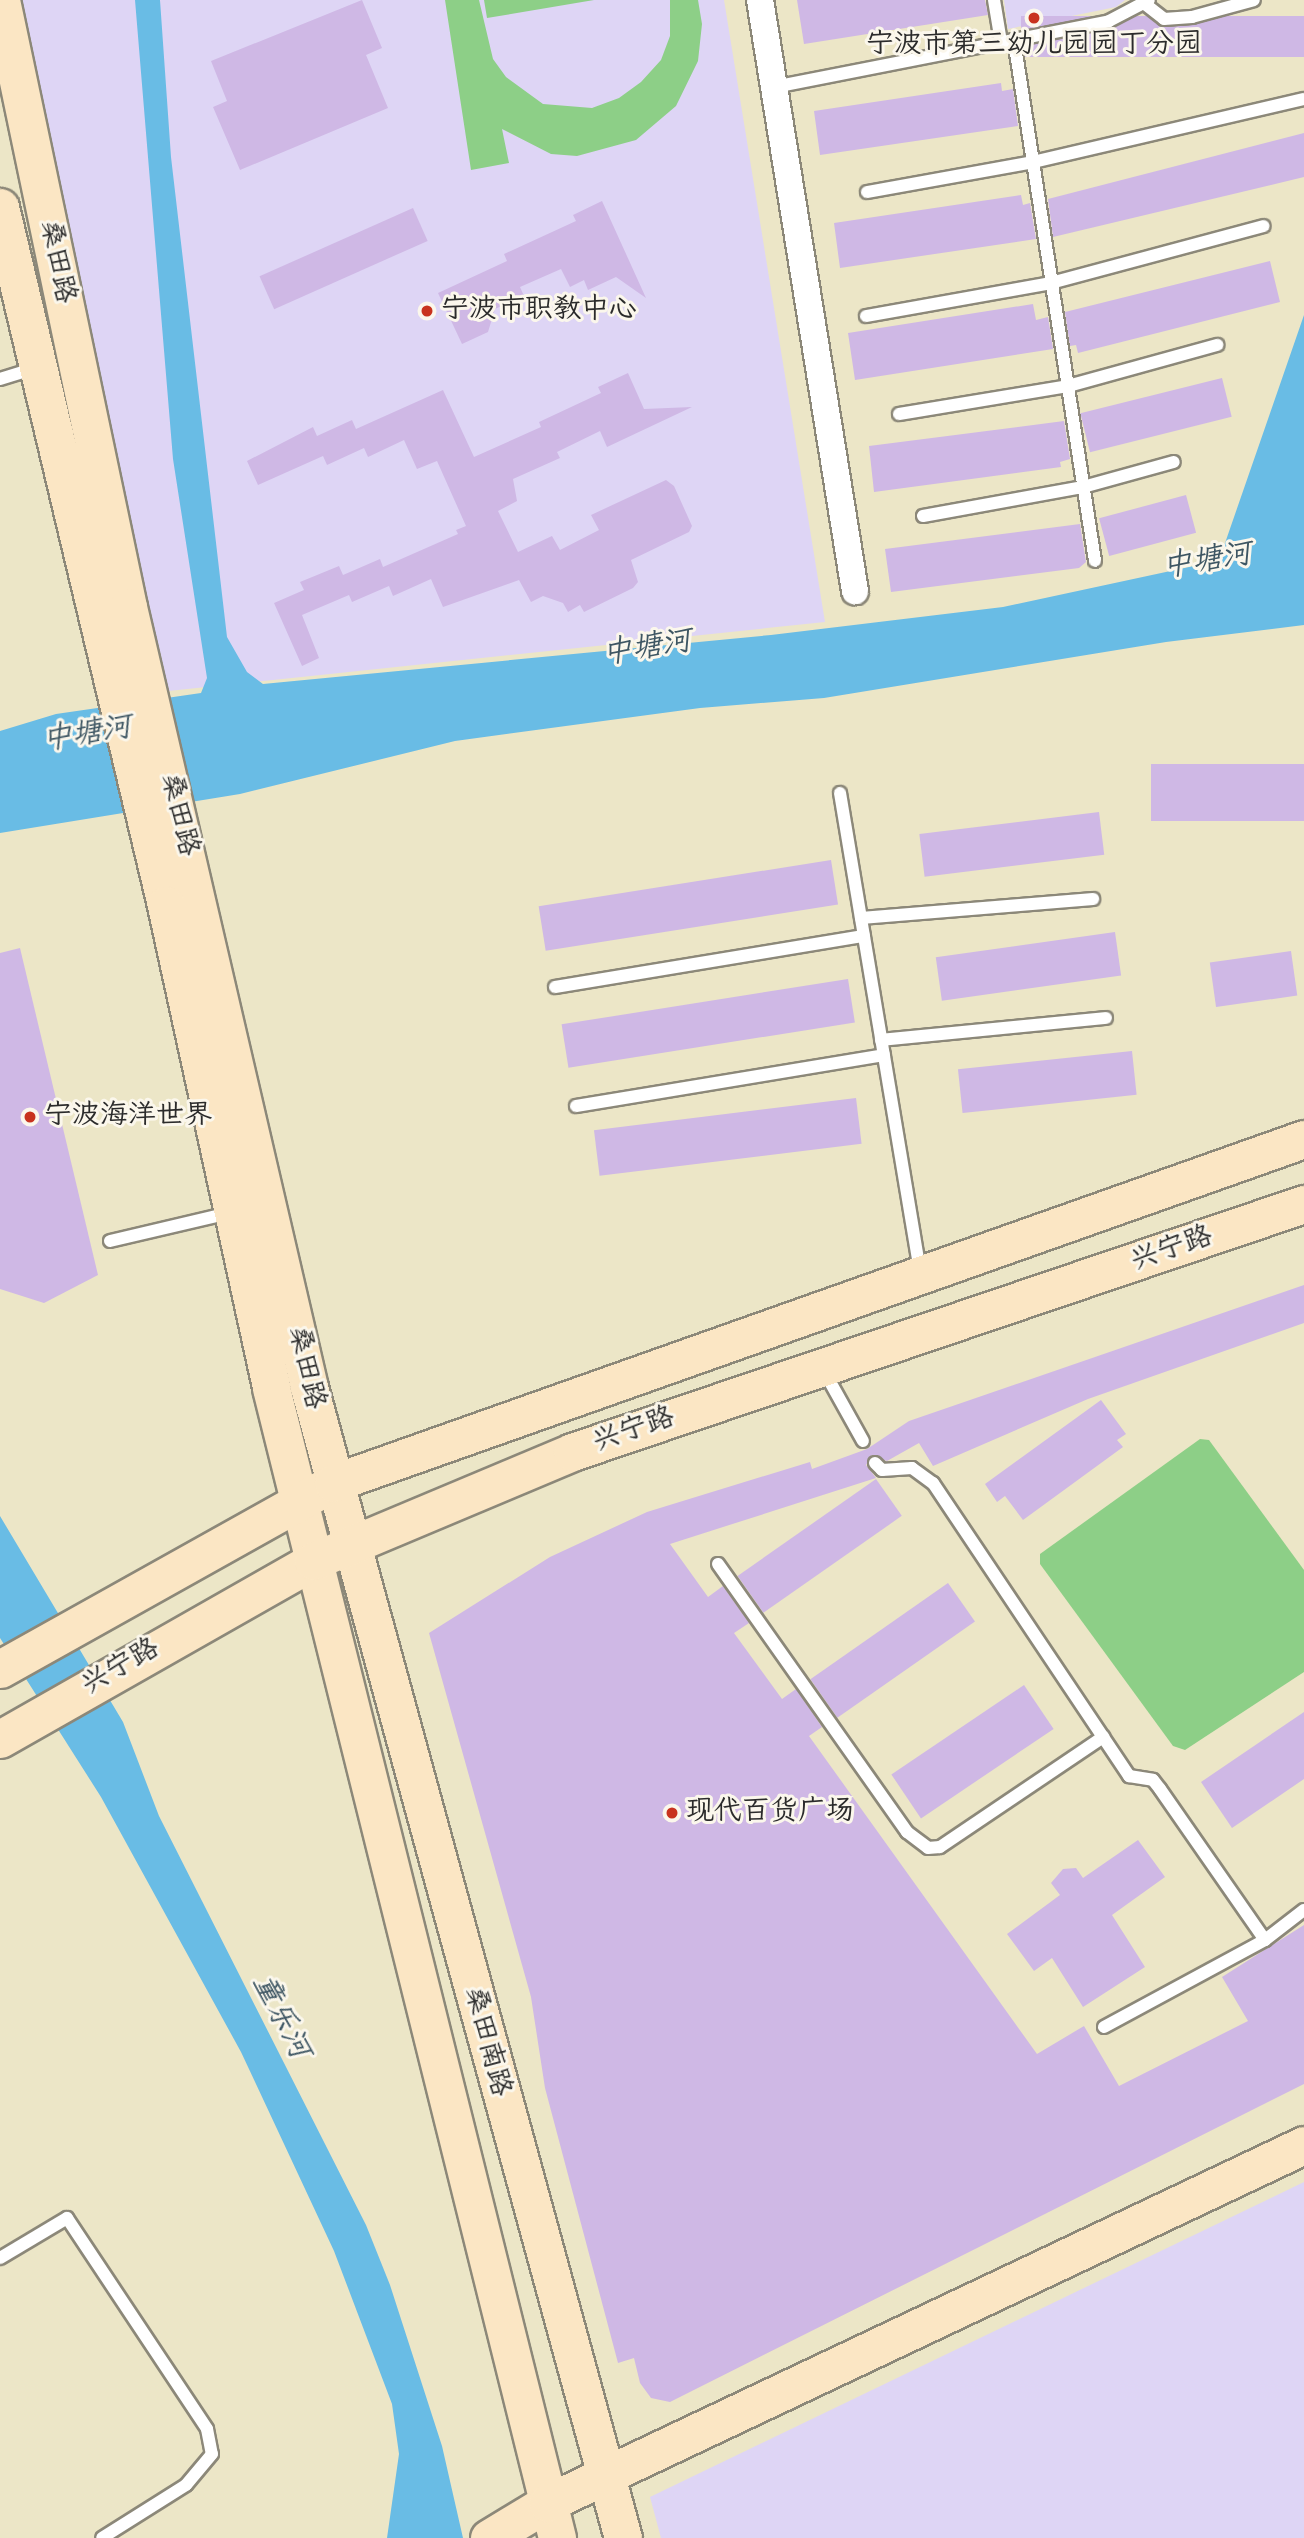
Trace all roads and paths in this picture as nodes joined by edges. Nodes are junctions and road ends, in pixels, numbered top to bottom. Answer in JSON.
{"nodes":[{"id":1,"x":1,"y":0,"type":"edge"},
{"id":2,"x":760,"y":0,"type":"edge"},
{"id":3,"x":994,"y":0,"type":"edge"},
{"id":4,"x":1254,"y":0,"type":"edge"},
{"id":5,"x":1147,"y":2,"type":"edge"},
{"id":6,"x":1007,"y":41,"type":"junction"},
{"id":7,"x":774,"y":87,"type":"junction"},
{"id":8,"x":1304,"y":99,"type":"edge"},
{"id":9,"x":1033,"y":162,"type":"junction"},
{"id":10,"x":867,"y":192,"type":"dead end"},
{"id":11,"x":0,"y":206,"type":"edge"},
{"id":12,"x":1264,"y":226,"type":"dead end"},
{"id":13,"x":1051,"y":282,"type":"junction"},
{"id":14,"x":866,"y":316,"type":"dead end"},
{"id":15,"x":1216,"y":345,"type":"dead end"},
{"id":16,"x":38,"y":368,"type":"junction"},
{"id":17,"x":0,"y":380,"type":"edge"},
{"id":18,"x":1068,"y":386,"type":"junction"},
{"id":19,"x":900,"y":414,"type":"dead end"},
{"id":20,"x":1174,"y":462,"type":"dead end"},
{"id":21,"x":1083,"y":487,"type":"junction"},
{"id":22,"x":923,"y":516,"type":"dead end"},
{"id":23,"x":1095,"y":561,"type":"dead end"},
{"id":24,"x":855,"y":591,"type":"dead end"},
{"id":25,"x":112,"y":609,"type":"junction"},
{"id":26,"x":840,"y":793,"type":"dead end"},
{"id":27,"x":1093,"y":899,"type":"dead end"},
{"id":28,"x":183,"y":907,"type":"junction"},
{"id":29,"x":861,"y":918,"type":"junction"},
{"id":30,"x":864,"y":936,"type":"junction"},
{"id":31,"x":555,"y":987,"type":"dead end"},
{"id":32,"x":1106,"y":1018,"type":"dead end"},
{"id":33,"x":881,"y":1040,"type":"junction"},
{"id":34,"x":884,"y":1055,"type":"junction"},
{"id":35,"x":576,"y":1106,"type":"dead end"},
{"id":36,"x":1304,"y":1139,"type":"edge"},
{"id":37,"x":1304,"y":1204,"type":"edge"},
{"id":38,"x":233,"y":1213,"type":"junction"},
{"id":39,"x":110,"y":1241,"type":"dead end"},
{"id":40,"x":921,"y":1276,"type":"junction"},
{"id":41,"x":822,"y":1368,"type":"junction"},
{"id":42,"x":863,"y":1441,"type":"dead end"},
{"id":43,"x":875,"y":1463,"type":"dead end"},
{"id":44,"x":333,"y":1483,"type":"junction"},
{"id":45,"x":298,"y":1499,"type":"junction"},
{"id":46,"x":349,"y":1546,"type":"junction"},
{"id":47,"x":313,"y":1561,"type":"junction"},
{"id":48,"x":718,"y":1564,"type":"dead end"},
{"id":49,"x":0,"y":1669,"type":"edge"},
{"id":50,"x":10,"y":1733,"type":"edge"},
{"id":51,"x":1103,"y":1737,"type":"junction"},
{"id":52,"x":1304,"y":1910,"type":"edge"},
{"id":53,"x":1265,"y":1940,"type":"junction"},
{"id":54,"x":1104,"y":2027,"type":"dead end"},
{"id":55,"x":1304,"y":2146,"type":"edge"},
{"id":56,"x":0,"y":2259,"type":"edge"},
{"id":57,"x":606,"y":2475,"type":"junction"},
{"id":58,"x":547,"y":2502,"type":"junction"},
{"id":59,"x":494,"y":2535,"type":"edge"},
{"id":60,"x":102,"y":2538,"type":"edge"},
{"id":61,"x":556,"y":2538,"type":"edge"},
{"id":62,"x":623,"y":2538,"type":"edge"}],
"edges":[{"from":1,"to":25,"type":"main road","name":"桑田路"},
{"from":2,"to":7,"type":"street"},
{"from":3,"to":6,"type":"lane"},
{"from":4,"to":5,"type":"lane"},
{"from":5,"to":6,"type":"lane"},
{"from":6,"to":7,"type":"lane"},
{"from":6,"to":9,"type":"lane"},
{"from":7,"to":24,"type":"street"},
{"from":8,"to":9,"type":"lane"},
{"from":9,"to":10,"type":"lane"},
{"from":9,"to":13,"type":"lane"},
{"from":11,"to":16,"type":"main road","name":"桑田路"},
{"from":12,"to":13,"type":"lane"},
{"from":13,"to":14,"type":"lane"},
{"from":13,"to":18,"type":"lane"},
{"from":15,"to":18,"type":"lane"},
{"from":16,"to":17,"type":"lane"},
{"from":16,"to":25,"type":"main road","name":"桑田路"},
{"from":18,"to":19,"type":"lane"},
{"from":18,"to":21,"type":"lane"},
{"from":20,"to":21,"type":"lane"},
{"from":21,"to":22,"type":"lane"},
{"from":21,"to":23,"type":"lane"},
{"from":25,"to":28,"type":"main road","name":"桑田路"},
{"from":26,"to":29,"type":"lane"},
{"from":27,"to":29,"type":"lane"},
{"from":28,"to":38,"type":"main road","name":"桑田路"},
{"from":28,"to":44,"type":"main road","name":"桑田路"},
{"from":29,"to":30,"type":"lane"},
{"from":30,"to":31,"type":"lane"},
{"from":30,"to":33,"type":"lane"},
{"from":32,"to":33,"type":"lane"},
{"from":33,"to":34,"type":"lane"},
{"from":34,"to":35,"type":"lane"},
{"from":34,"to":40,"type":"lane"},
{"from":36,"to":40,"type":"main road","name":"兴宁路"},
{"from":37,"to":41,"type":"main road","name":"兴宁路"},
{"from":38,"to":39,"type":"lane"},
{"from":38,"to":45,"type":"main road","name":"桑田路"},
{"from":40,"to":44,"type":"main road","name":"兴宁路"},
{"from":41,"to":42,"type":"lane"},
{"from":41,"to":46,"type":"main road","name":"兴宁路"},
{"from":43,"to":51,"type":"lane"},
{"from":44,"to":45,"type":"main road","name":"兴宁路"},
{"from":44,"to":46,"type":"main road","name":"桑田路"},
{"from":45,"to":47,"type":"main road","name":"桑田路"},
{"from":45,"to":49,"type":"main road","name":"兴宁路"},
{"from":46,"to":47,"type":"main road","name":"兴宁路"},
{"from":46,"to":57,"type":"main road","name":"桑田南路"},
{"from":47,"to":50,"type":"main road","name":"兴宁路"},
{"from":47,"to":58,"type":"main road","name":"桑田南路"},
{"from":48,"to":51,"type":"lane"},
{"from":51,"to":53,"type":"lane"},
{"from":52,"to":53,"type":"lane"},
{"from":53,"to":54,"type":"lane"},
{"from":55,"to":57,"type":"main road"},
{"from":56,"to":60,"type":"lane"},
{"from":57,"to":58,"type":"main road"},
{"from":57,"to":62,"type":"main road","name":"桑田南路"},
{"from":58,"to":59,"type":"main road"},
{"from":58,"to":61,"type":"main road","name":"桑田南路"}]}
